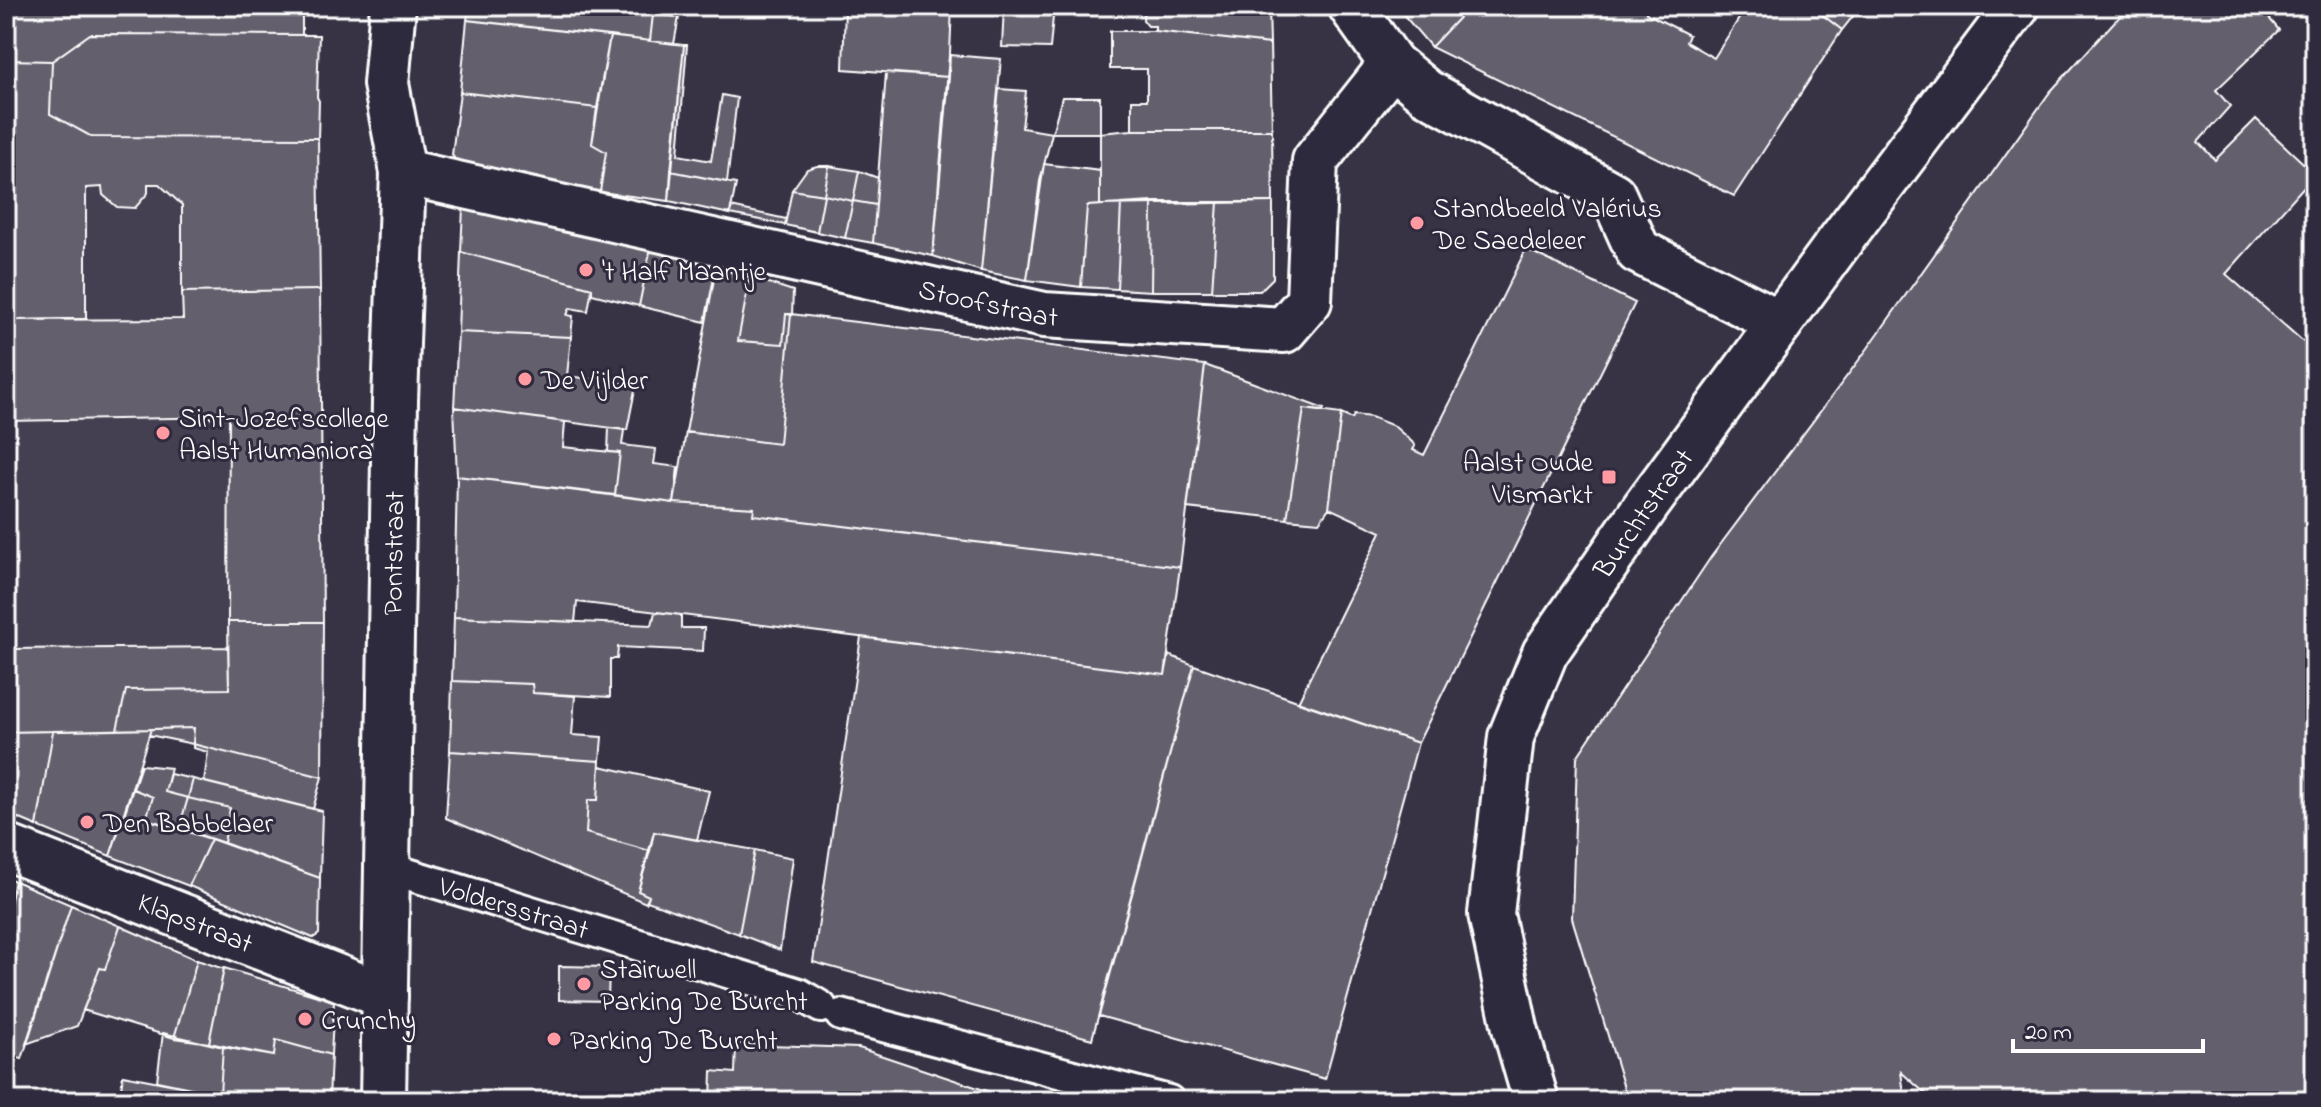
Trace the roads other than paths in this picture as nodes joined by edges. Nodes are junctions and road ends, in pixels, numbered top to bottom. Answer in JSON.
{"nodes":[{"id":1,"x":393,"y":6,"type":"edge"},
{"id":2,"x":1351,"y":6,"type":"edge"},
{"id":3,"x":2017,"y":6,"type":"edge"},
{"id":4,"x":1392,"y":64,"type":"junction"},
{"id":5,"x":403,"y":172,"type":"junction"},
{"id":6,"x":1780,"y":323,"type":"junction"},
{"id":7,"x":6,"y":847,"type":"edge"},
{"id":8,"x":388,"y":868,"type":"junction"},
{"id":9,"x":385,"y":996,"type":"junction"},
{"id":10,"x":1527,"y":1099,"type":"edge"},
{"id":11,"x":383,"y":1101,"type":"edge"},
{"id":12,"x":1169,"y":1101,"type":"edge"}],
"edges":[{"from":1,"to":5,"type":"street","name":"Pontstraat"},
{"from":2,"to":4,"type":"street"},
{"from":3,"to":6,"type":"street","name":"Burchtstraat"},
{"from":4,"to":5,"type":"street","name":"Stoofstraat"},
{"from":4,"to":6,"type":"street"},
{"from":5,"to":8,"type":"street","name":"Pontstraat"},
{"from":6,"to":10,"type":"street","name":"Burchtstraat"},
{"from":7,"to":9,"type":"street","name":"Klapstraat"},
{"from":8,"to":9,"type":"street","name":"Pontstraat"},
{"from":8,"to":12,"type":"lane","name":"Voldersstraat"},
{"from":9,"to":11,"type":"street","name":"Pontstraat"}]}
